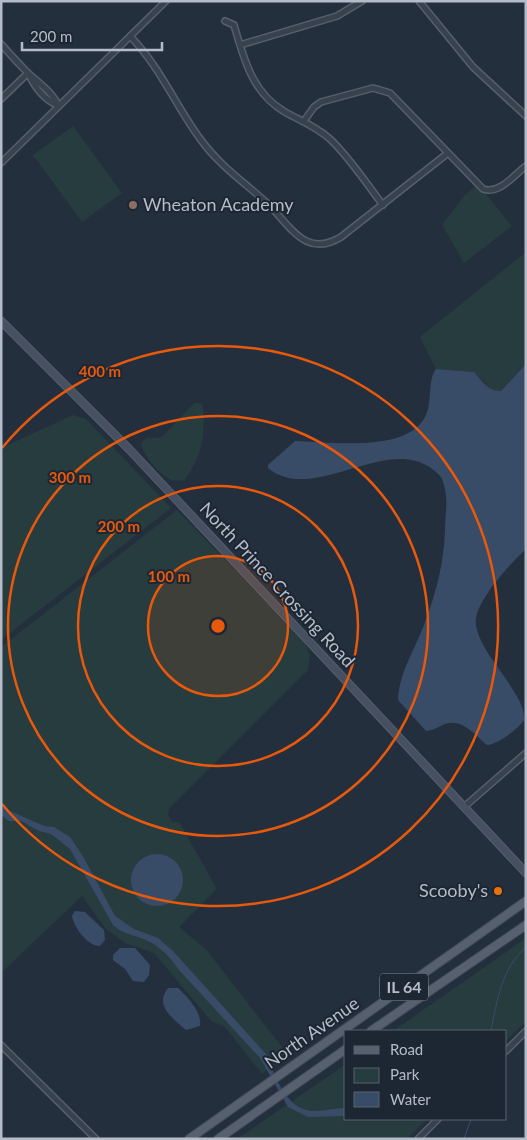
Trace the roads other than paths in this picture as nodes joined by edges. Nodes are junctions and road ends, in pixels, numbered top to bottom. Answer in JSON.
{"nodes":[{"id":1,"x":166,"y":1,"type":"edge"},
{"id":2,"x":362,"y":1,"type":"edge"},
{"id":3,"x":419,"y":1,"type":"edge"},
{"id":4,"x":225,"y":21,"type":"dead end"},
{"id":5,"x":130,"y":36,"type":"junction"},
{"id":6,"x":1,"y":44,"type":"edge"},
{"id":7,"x":240,"y":45,"type":"junction"},
{"id":8,"x":28,"y":73,"type":"junction"},
{"id":9,"x":1,"y":100,"type":"edge"},
{"id":10,"x":59,"y":106,"type":"junction"},
{"id":11,"x":526,"y":116,"type":"edge"},
{"id":12,"x":304,"y":121,"type":"junction"},
{"id":13,"x":448,"y":152,"type":"junction"},
{"id":14,"x":1,"y":163,"type":"edge"},
{"id":15,"x":526,"y":166,"type":"edge"},
{"id":16,"x":383,"y":205,"type":"junction"},
{"id":17,"x":1,"y":322,"type":"edge"},
{"id":18,"x":526,"y":753,"type":"edge"},
{"id":19,"x":464,"y":807,"type":"junction"},
{"id":20,"x":526,"y":873,"type":"edge"},
{"id":21,"x":526,"y":901,"type":"edge"},
{"id":22,"x":526,"y":925,"type":"edge"},
{"id":23,"x":372,"y":1030,"type":"edge"},
{"id":24,"x":526,"y":1031,"type":"edge"},
{"id":25,"x":1,"y":1045,"type":"edge"},
{"id":26,"x":344,"y":1050,"type":"edge"},
{"id":27,"x":507,"y":1050,"type":"edge"},
{"id":28,"x":437,"y":1120,"type":"edge"},
{"id":29,"x":96,"y":1139,"type":"edge"},
{"id":30,"x":189,"y":1139,"type":"edge"},
{"id":31,"x":218,"y":1139,"type":"edge"},
{"id":32,"x":418,"y":1139,"type":"edge"}],
"edges":[{"from":1,"to":5,"type":"street"},
{"from":2,"to":7,"type":"street"},
{"from":3,"to":11,"type":"street"},
{"from":4,"to":7,"type":"street"},
{"from":5,"to":10,"type":"street"},
{"from":5,"to":16,"type":"street"},
{"from":6,"to":8,"type":"street"},
{"from":7,"to":12,"type":"street"},
{"from":8,"to":9,"type":"street"},
{"from":8,"to":10,"type":"street"},
{"from":10,"to":14,"type":"street"},
{"from":12,"to":13,"type":"street"},
{"from":12,"to":16,"type":"street"},
{"from":13,"to":15,"type":"street"},
{"from":13,"to":16,"type":"street"},
{"from":17,"to":19,"type":"street","name":"North Prince Crossing Road"},
{"from":18,"to":19,"type":"street"},
{"from":19,"to":20,"type":"street","name":"North Prince Crossing Road"},
{"from":21,"to":30,"type":"main road","name":"North Avenue","number":"IL 64"},
{"from":22,"to":23,"type":"main road","name":"North Avenue","number":"IL 64"},
{"from":24,"to":27,"type":"street"},
{"from":25,"to":29,"type":"street"},
{"from":26,"to":31,"type":"main road","name":"North Avenue"},
{"from":28,"to":32,"type":"street"}]}
